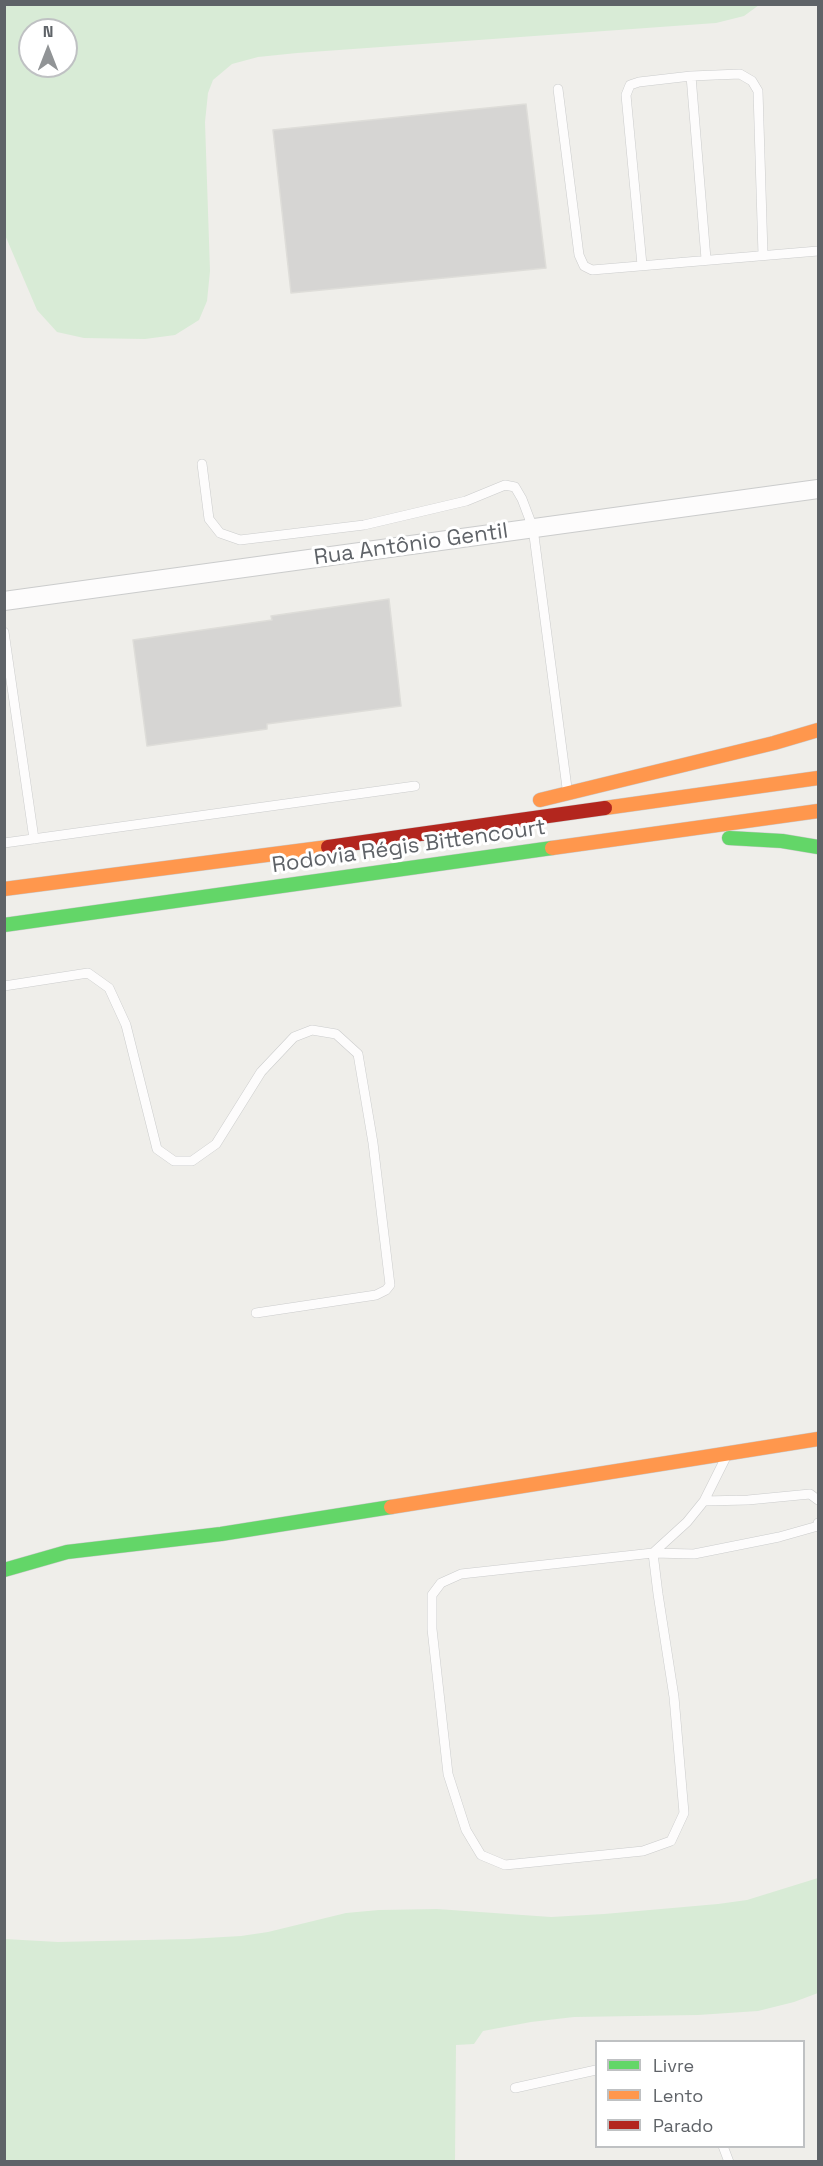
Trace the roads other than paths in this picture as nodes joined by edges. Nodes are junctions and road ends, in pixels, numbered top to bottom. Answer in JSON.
{"nodes":[{"id":1,"x":691,"y":76,"type":"junction"},
{"id":2,"x":558,"y":88,"type":"dead end"},
{"id":3,"x":819,"y":251,"type":"edge"},
{"id":4,"x":763,"y":255,"type":"junction"},
{"id":5,"x":706,"y":259,"type":"junction"},
{"id":6,"x":642,"y":265,"type":"junction"},
{"id":7,"x":202,"y":465,"type":"dead end"},
{"id":8,"x":819,"y":489,"type":"edge"},
{"id":9,"x":533,"y":528,"type":"junction"},
{"id":10,"x":4,"y":601,"type":"edge"},
{"id":11,"x":4,"y":632,"type":"edge"},
{"id":12,"x":819,"y":730,"type":"edge"},
{"id":13,"x":819,"y":778,"type":"edge"},
{"id":14,"x":415,"y":786,"type":"dead end"},
{"id":15,"x":567,"y":793,"type":"junction"},
{"id":16,"x":819,"y":811,"type":"edge"},
{"id":17,"x":34,"y":839,"type":"junction"},
{"id":18,"x":364,"y":842,"type":"junction"},
{"id":19,"x":4,"y":843,"type":"edge"},
{"id":20,"x":819,"y":847,"type":"edge"},
{"id":21,"x":525,"y":852,"type":"junction"},
{"id":22,"x":4,"y":889,"type":"edge"},
{"id":23,"x":4,"y":925,"type":"edge"},
{"id":24,"x":4,"y":986,"type":"edge"},
{"id":25,"x":256,"y":1313,"type":"dead end"},
{"id":26,"x":819,"y":1439,"type":"edge"},
{"id":27,"x":728,"y":1454,"type":"junction"},
{"id":28,"x":819,"y":1500,"type":"edge"},
{"id":29,"x":704,"y":1501,"type":"junction"},
{"id":30,"x":819,"y":1523,"type":"edge"},
{"id":31,"x":653,"y":1553,"type":"junction"},
{"id":32,"x":4,"y":1570,"type":"edge"},
{"id":33,"x":595,"y":2070,"type":"edge"},
{"id":34,"x":515,"y":2088,"type":"dead end"}],
"edges":[{"from":1,"to":4,"type":"lane"},
{"from":1,"to":5,"type":"lane"},
{"from":1,"to":6,"type":"lane"},
{"from":2,"to":6,"type":"lane"},
{"from":3,"to":4,"type":"lane"},
{"from":4,"to":5,"type":"lane"},
{"from":5,"to":6,"type":"lane"},
{"from":7,"to":9,"type":"lane"},
{"from":8,"to":9,"type":"street","name":"Rua Antônio Gentil"},
{"from":9,"to":10,"type":"street","name":"Rua Antônio Gentil"},
{"from":9,"to":15,"type":"lane"},
{"from":11,"to":17,"type":"lane"},
{"from":12,"to":15,"type":"main road"},
{"from":13,"to":18,"type":"main road","name":"Rodovia Régis Bittencourt"},
{"from":14,"to":17,"type":"lane"},
{"from":15,"to":18,"type":"main road"},
{"from":16,"to":21,"type":"main road","name":"Rodovia Régis Bittencourt"},
{"from":17,"to":19,"type":"lane"},
{"from":18,"to":22,"type":"main road","name":"Rodovia Régis Bittencourt"},
{"from":20,"to":21,"type":"main road"},
{"from":21,"to":23,"type":"main road","name":"Rodovia Régis Bittencourt"},
{"from":24,"to":25,"type":"lane"},
{"from":26,"to":27,"type":"main road"},
{"from":27,"to":29,"type":"lane"},
{"from":27,"to":32,"type":"main road"},
{"from":28,"to":29,"type":"lane"},
{"from":29,"to":31,"type":"lane"},
{"from":30,"to":31,"type":"lane"},
{"from":31,"to":31,"type":"lane"},
{"from":33,"to":34,"type":"lane"}]}
